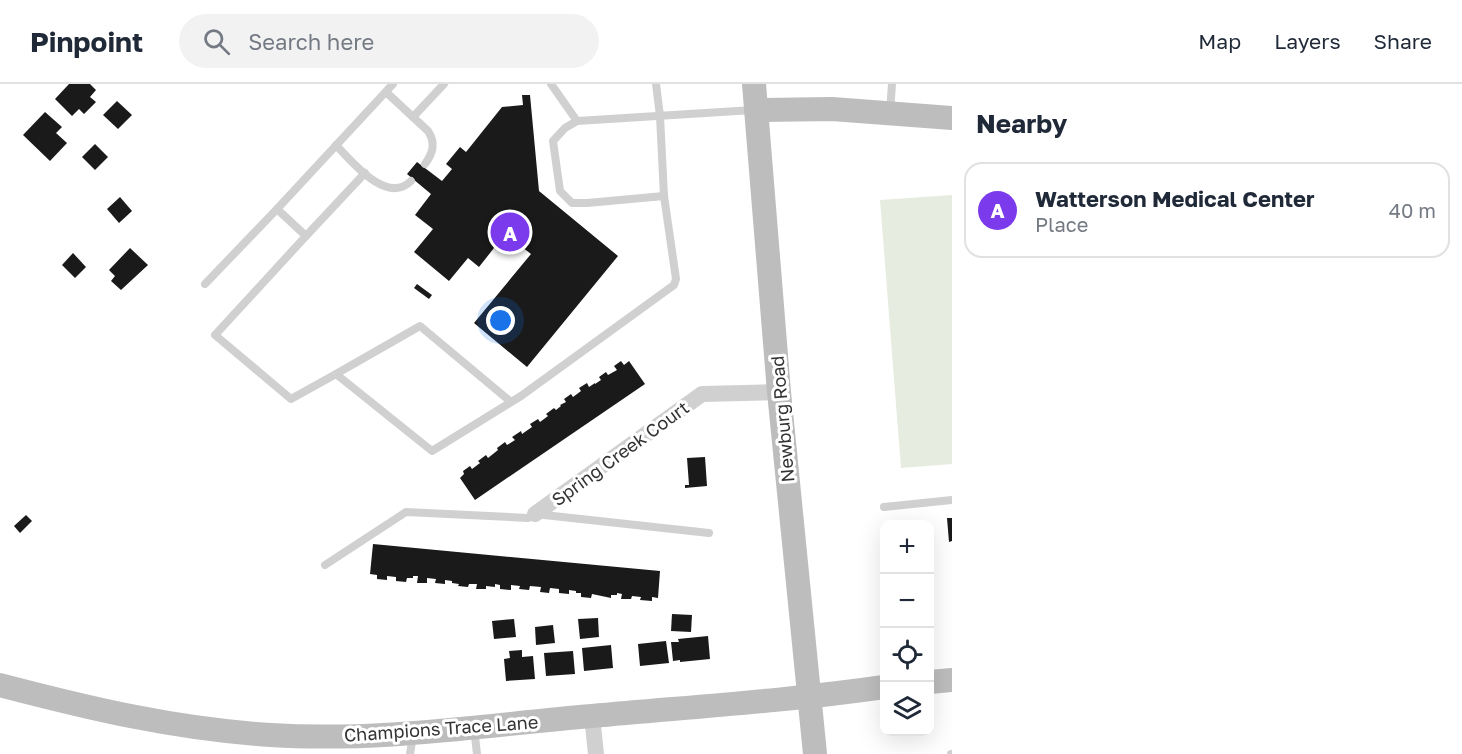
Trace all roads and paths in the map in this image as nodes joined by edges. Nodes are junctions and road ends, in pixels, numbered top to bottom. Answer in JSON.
{"nodes":[{"id":1,"x":393,"y":84,"type":"edge"},
{"id":2,"x":444,"y":84,"type":"edge"},
{"id":3,"x":551,"y":84,"type":"edge"},
{"id":4,"x":657,"y":84,"type":"edge"},
{"id":5,"x":754,"y":84,"type":"edge"},
{"id":6,"x":893,"y":84,"type":"edge"},
{"id":7,"x":386,"y":92,"type":"junction"},
{"id":8,"x":758,"y":110,"type":"junction"},
{"id":9,"x":890,"y":114,"type":"junction"},
{"id":10,"x":660,"y":116,"type":"junction"},
{"id":11,"x":413,"y":117,"type":"junction"},
{"id":12,"x":952,"y":118,"type":"edge"},
{"id":13,"x":577,"y":121,"type":"junction"},
{"id":14,"x":336,"y":145,"type":"junction"},
{"id":15,"x":425,"y":164,"type":"dead end"},
{"id":16,"x":365,"y":173,"type":"junction"},
{"id":17,"x":411,"y":181,"type":"dead end"},
{"id":18,"x":664,"y":196,"type":"junction"},
{"id":19,"x":277,"y":209,"type":"junction"},
{"id":20,"x":306,"y":236,"type":"junction"},
{"id":21,"x":205,"y":284,"type":"dead end"},
{"id":22,"x":336,"y":374,"type":"junction"},
{"id":23,"x":779,"y":392,"type":"junction"},
{"id":24,"x":512,"y":402,"type":"junction"},
{"id":25,"x":952,"y":500,"type":"edge"},
{"id":26,"x":884,"y":507,"type":"dead end"},
{"id":27,"x":535,"y":514,"type":"junction"},
{"id":28,"x":709,"y":533,"type":"dead end"},
{"id":29,"x":325,"y":565,"type":"dead end"},
{"id":30,"x":952,"y":680,"type":"edge"},
{"id":31,"x":934,"y":682,"type":"edge"},
{"id":32,"x":0,"y":686,"type":"edge"},
{"id":33,"x":880,"y":688,"type":"edge"},
{"id":34,"x":809,"y":696,"type":"junction"},
{"id":35,"x":592,"y":716,"type":"junction"},
{"id":36,"x":474,"y":728,"type":"junction"},
{"id":37,"x":411,"y":743,"type":"edge"},
{"id":38,"x":477,"y":754,"type":"edge"},
{"id":39,"x":596,"y":754,"type":"edge"},
{"id":40,"x":815,"y":754,"type":"edge"}],
"edges":[{"from":1,"to":7,"type":"lane"},
{"from":2,"to":11,"type":"lane"},
{"from":3,"to":13,"type":"lane"},
{"from":4,"to":10,"type":"lane"},
{"from":5,"to":8,"type":"street","name":"Newburg Road"},
{"from":6,"to":9,"type":"lane"},
{"from":7,"to":11,"type":"lane"},
{"from":7,"to":14,"type":"lane"},
{"from":8,"to":9,"type":"street"},
{"from":8,"to":10,"type":"lane"},
{"from":8,"to":23,"type":"street","name":"Newburg Road"},
{"from":9,"to":12,"type":"street"},
{"from":10,"to":13,"type":"lane"},
{"from":10,"to":18,"type":"lane"},
{"from":11,"to":15,"type":"lane"},
{"from":13,"to":18,"type":"lane"},
{"from":14,"to":16,"type":"lane"},
{"from":14,"to":19,"type":"lane"},
{"from":16,"to":17,"type":"lane"},
{"from":16,"to":20,"type":"lane"},
{"from":18,"to":24,"type":"lane"},
{"from":19,"to":20,"type":"lane"},
{"from":19,"to":21,"type":"lane"},
{"from":20,"to":22,"type":"lane"},
{"from":22,"to":24,"type":"lane"},
{"from":22,"to":24,"type":"lane"},
{"from":23,"to":27,"type":"street","name":"Spring Creek Court"},
{"from":23,"to":34,"type":"street","name":"Newburg Road"},
{"from":25,"to":26,"type":"lane"},
{"from":27,"to":28,"type":"lane"},
{"from":27,"to":29,"type":"lane"},
{"from":30,"to":31,"type":"street"},
{"from":32,"to":37,"type":"street","name":"Champions Trace Lane"},
{"from":33,"to":34,"type":"street","name":"Champions Trace Lane"},
{"from":34,"to":35,"type":"street","name":"Champions Trace Lane"},
{"from":34,"to":40,"type":"street","name":"Newburg Road"},
{"from":35,"to":36,"type":"street","name":"Champions Trace Lane"},
{"from":35,"to":39,"type":"street"},
{"from":36,"to":37,"type":"street","name":"Champions Trace Lane"},
{"from":36,"to":38,"type":"lane"}]}
